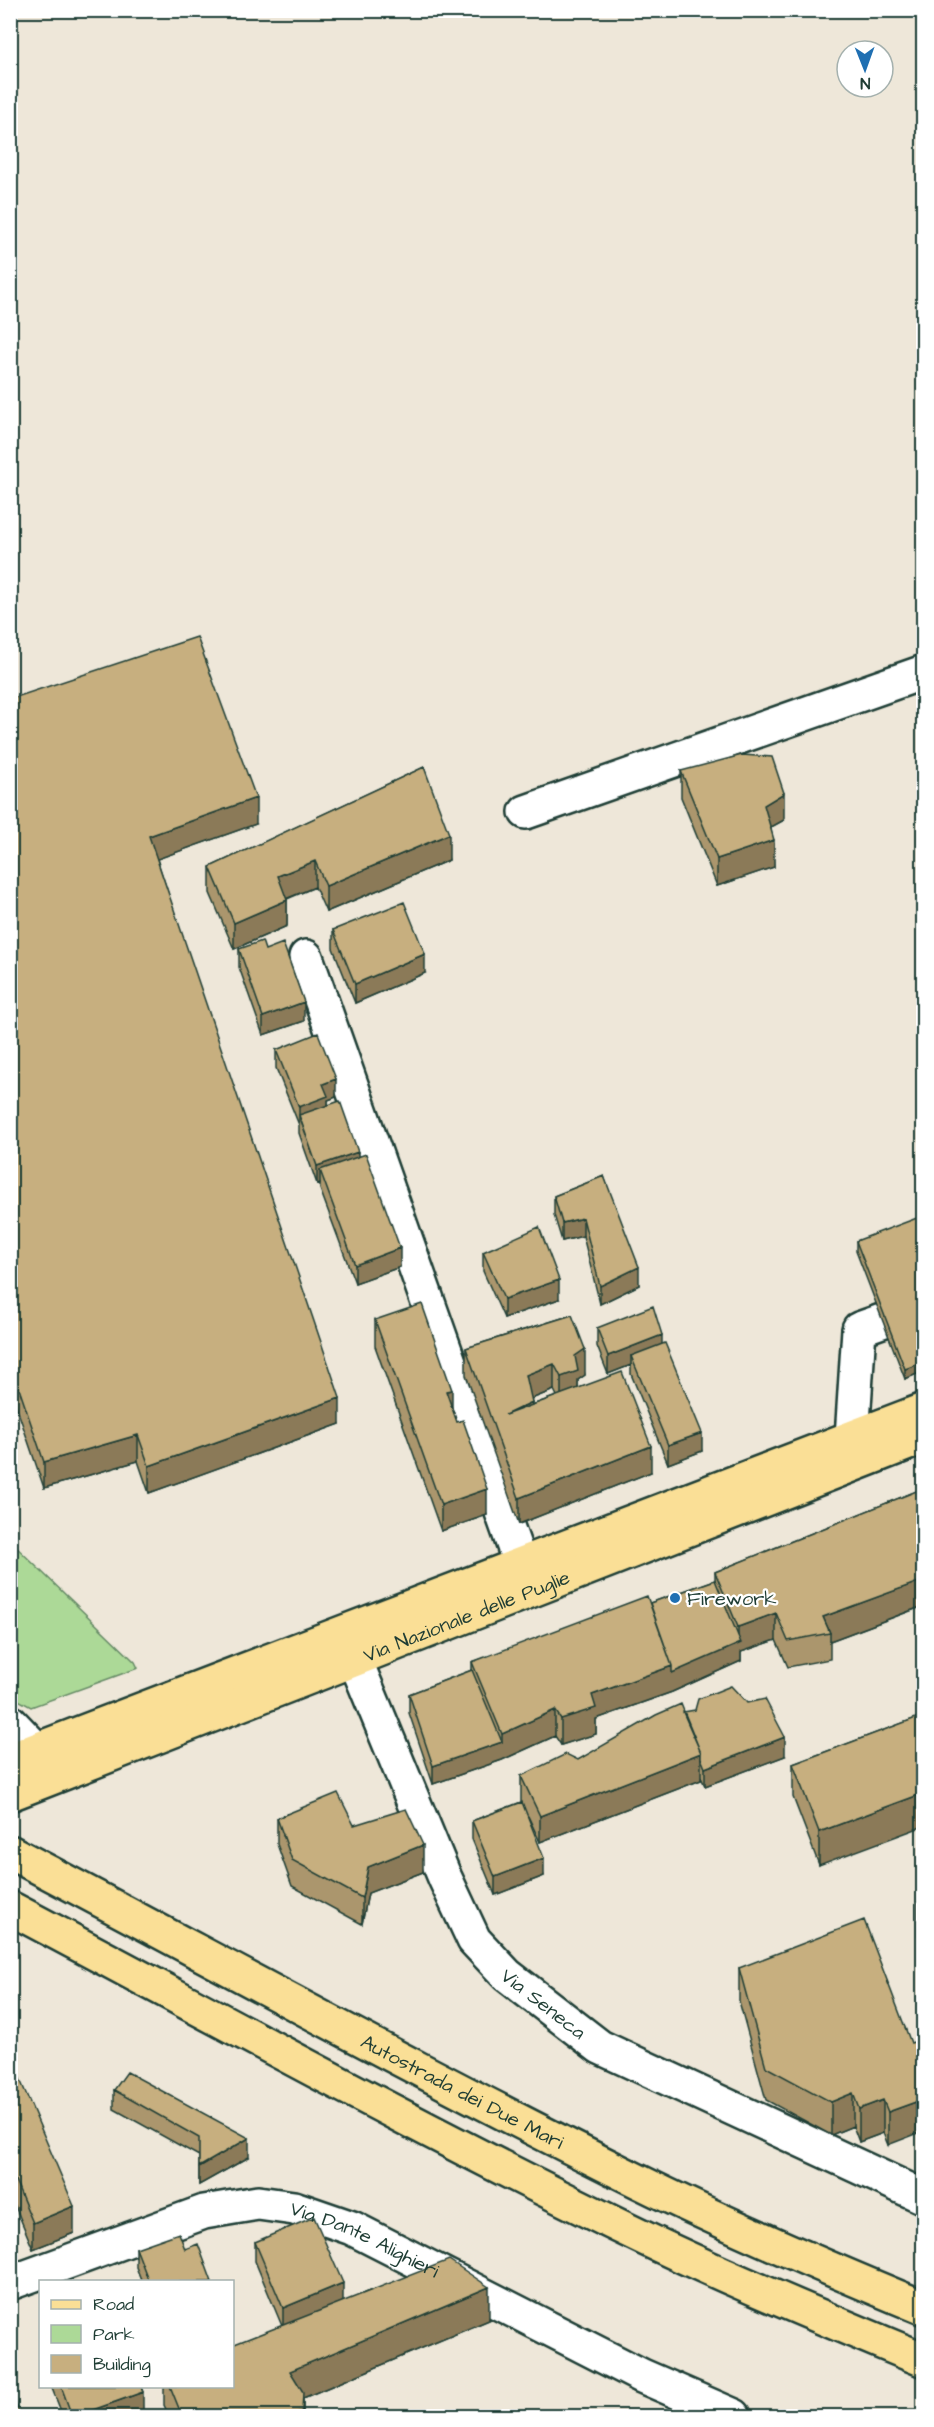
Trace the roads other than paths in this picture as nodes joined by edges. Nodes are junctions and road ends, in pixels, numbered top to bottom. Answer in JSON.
{"nodes":[{"id":1,"x":924,"y":672,"type":"edge"},
{"id":2,"x":526,"y":812,"type":"dead end"},
{"id":3,"x":306,"y":957,"type":"dead end"},
{"id":4,"x":924,"y":1306,"type":"edge"},
{"id":5,"x":924,"y":1410,"type":"edge"},
{"id":6,"x":924,"y":1437,"type":"edge"},
{"id":7,"x":852,"y":1438,"type":"junction"},
{"id":8,"x":521,"y":1566,"type":"junction"},
{"id":9,"x":350,"y":1646,"type":"junction"},
{"id":10,"x":10,"y":1722,"type":"edge"},
{"id":11,"x":24,"y":1755,"type":"edge"},
{"id":12,"x":10,"y":1794,"type":"edge"},
{"id":13,"x":14,"y":1854,"type":"edge"},
{"id":14,"x":10,"y":1908,"type":"edge"},
{"id":15,"x":924,"y":2197,"type":"edge"},
{"id":16,"x":10,"y":2283,"type":"edge"},
{"id":17,"x":924,"y":2308,"type":"edge"},
{"id":18,"x":924,"y":2360,"type":"edge"},
{"id":19,"x":734,"y":2416,"type":"edge"}],
"edges":[{"from":1,"to":2,"type":"street"},
{"from":3,"to":8,"type":"street"},
{"from":4,"to":7,"type":"street"},
{"from":5,"to":7,"type":"main road","name":"Via Nazionale delle Puglie"},
{"from":6,"to":9,"type":"main road","name":"Via Nazionale delle Puglie"},
{"from":7,"to":8,"type":"main road","name":"Via Nazionale delle Puglie"},
{"from":8,"to":9,"type":"main road","name":"Via Nazionale delle Puglie"},
{"from":9,"to":11,"type":"main road","name":"Via Nazionale delle Puglie"},
{"from":9,"to":12,"type":"main road","name":"Via Nazionale delle Puglie"},
{"from":9,"to":15,"type":"street","name":"Via Seneca"},
{"from":10,"to":11,"type":"street"},
{"from":13,"to":17,"type":"main road","name":"Autostrada dei Due Mari"},
{"from":14,"to":18,"type":"main road"},
{"from":16,"to":19,"type":"street","name":"Via Dante Alighieri"}]}
